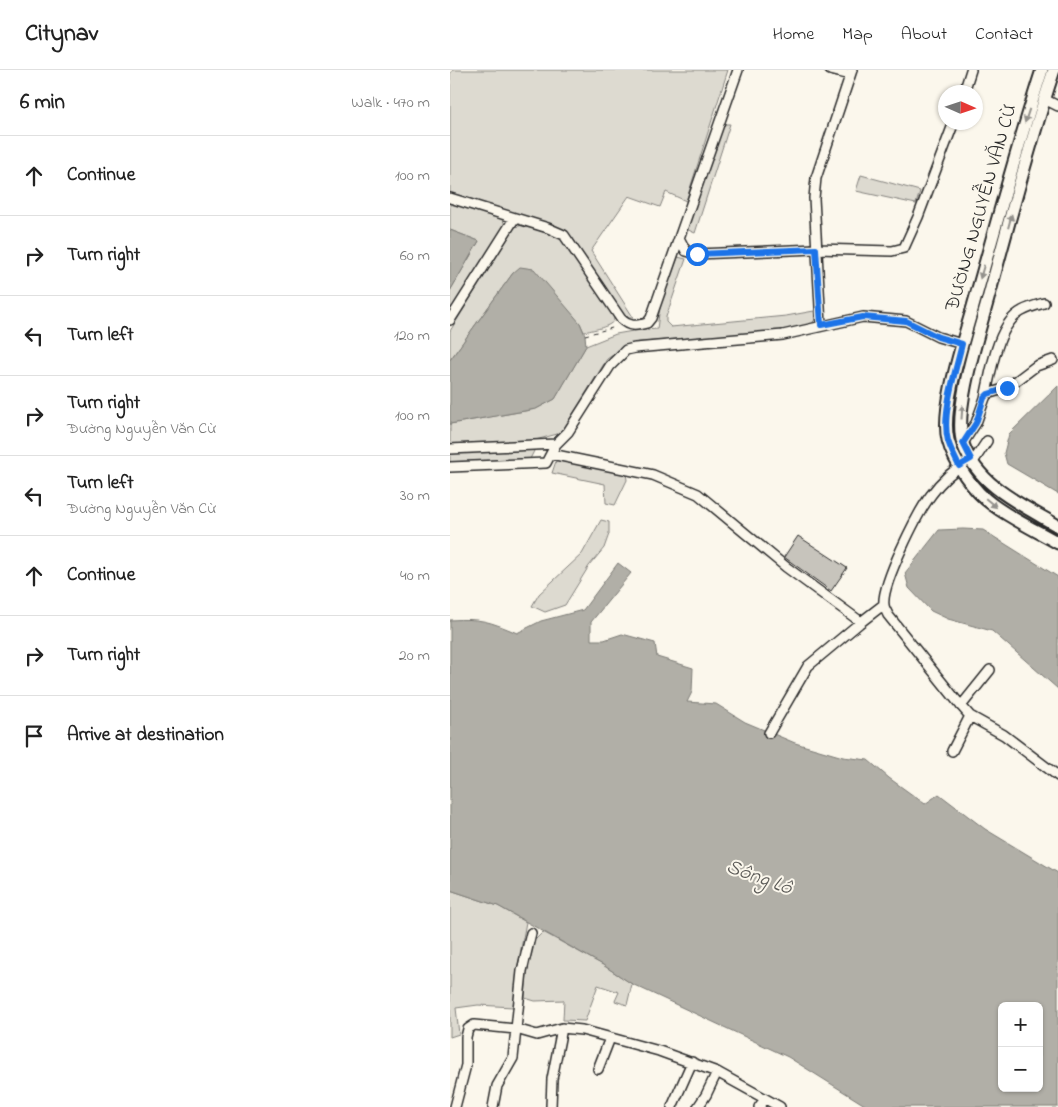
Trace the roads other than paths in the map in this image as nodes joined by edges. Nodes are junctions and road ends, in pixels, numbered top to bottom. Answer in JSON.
{"nodes":[{"id":1,"x":738,"y":70,"type":"edge"},
{"id":2,"x":830,"y":70,"type":"edge"},
{"id":3,"x":971,"y":70,"type":"edge"},
{"id":4,"x":1042,"y":70,"type":"edge"},
{"id":5,"x":1054,"y":70,"type":"edge"},
{"id":6,"x":851,"y":73,"type":"edge"},
{"id":7,"x":966,"y":85,"type":"edge"},
{"id":8,"x":1044,"y":99,"type":"junction"},
{"id":9,"x":1058,"y":106,"type":"edge"},
{"id":10,"x":951,"y":130,"type":"edge"},
{"id":11,"x":450,"y":198,"type":"edge"},
{"id":12,"x":514,"y":219,"type":"junction"},
{"id":13,"x":679,"y":238,"type":"junction"},
{"id":14,"x":816,"y":249,"type":"junction"},
{"id":15,"x":1044,"y":304,"type":"dead end"},
{"id":16,"x":450,"y":320,"type":"edge"},
{"id":17,"x":821,"y":325,"type":"junction"},
{"id":18,"x":962,"y":344,"type":"junction"},
{"id":19,"x":1053,"y":360,"type":"dead end"},
{"id":20,"x":984,"y":398,"type":"junction"},
{"id":21,"x":987,"y":441,"type":"dead end"},
{"id":22,"x":963,"y":443,"type":"junction"},
{"id":23,"x":556,"y":444,"type":"junction"},
{"id":24,"x":450,"y":449,"type":"edge"},
{"id":25,"x":551,"y":454,"type":"junction"},
{"id":26,"x":972,"y":460,"type":"junction"},
{"id":27,"x":959,"y":466,"type":"junction"},
{"id":28,"x":450,"y":467,"type":"edge"},
{"id":29,"x":1058,"y":526,"type":"edge"},
{"id":30,"x":1058,"y":543,"type":"edge"},
{"id":31,"x":884,"y":605,"type":"junction"},
{"id":32,"x":861,"y":622,"type":"junction"},
{"id":33,"x":990,"y":670,"type":"dead end"},
{"id":34,"x":961,"y":706,"type":"junction"},
{"id":35,"x":970,"y":716,"type":"junction"},
{"id":36,"x":769,"y":733,"type":"dead end"},
{"id":37,"x":952,"y":751,"type":"dead end"},
{"id":38,"x":1058,"y":776,"type":"edge"},
{"id":39,"x":531,"y":933,"type":"dead end"},
{"id":40,"x":562,"y":1028,"type":"junction"},
{"id":41,"x":516,"y":1029,"type":"junction"},
{"id":42,"x":610,"y":1038,"type":"junction"},
{"id":43,"x":692,"y":1062,"type":"junction"},
{"id":44,"x":598,"y":1069,"type":"dead end"},
{"id":45,"x":717,"y":1072,"type":"junction"},
{"id":46,"x":765,"y":1098,"type":"junction"},
{"id":47,"x":455,"y":1107,"type":"edge"},
{"id":48,"x":493,"y":1107,"type":"edge"},
{"id":49,"x":551,"y":1107,"type":"edge"},
{"id":50,"x":672,"y":1107,"type":"edge"},
{"id":51,"x":698,"y":1107,"type":"edge"},
{"id":52,"x":759,"y":1107,"type":"edge"},
{"id":53,"x":780,"y":1107,"type":"edge"}],
"edges":[{"from":1,"to":13,"type":"street"},
{"from":2,"to":6,"type":"street"},
{"from":3,"to":7,"type":"street"},
{"from":4,"to":18,"type":"main road","name":"ĐƯỜNG NGUYỄN VĂN CỪ","one_way":true},
{"from":5,"to":8,"type":"main road","name":"ĐƯỜNG NGUYỄN VĂN CỪ"},
{"from":6,"to":14,"type":"street"},
{"from":8,"to":9,"type":"street"},
{"from":22,"to":8,"type":"main road","name":"ĐƯỜNG NGUYỄN VĂN CỪ","one_way":true},
{"from":10,"to":14,"type":"street"},
{"from":11,"to":12,"type":"street"},
{"from":12,"to":13,"type":"street"},
{"from":12,"to":16,"type":"street"},
{"from":13,"to":14,"type":"street"},
{"from":14,"to":17,"type":"street"},
{"from":15,"to":20,"type":"street"},
{"from":17,"to":18,"type":"street"},
{"from":17,"to":23,"type":"street"},
{"from":18,"to":27,"type":"main road","name":"ĐƯỜNG NGUYỄN VĂN CỪ"},
{"from":19,"to":20,"type":"street"},
{"from":20,"to":22,"type":"street"},
{"from":21,"to":26,"type":"street"},
{"from":22,"to":26,"type":"main road","name":"ĐƯỜNG NGUYỄN VĂN CỪ"},
{"from":23,"to":24,"type":"street"},
{"from":23,"to":25,"type":"street"},
{"from":25,"to":28,"type":"street"},
{"from":25,"to":32,"type":"street"},
{"from":26,"to":27,"type":"street"},
{"from":26,"to":29,"type":"main road","name":"ĐƯỜNG NGUYỄN VĂN CỪ"},
{"from":27,"to":30,"type":"main road","name":"ĐƯỜNG NGUYỄN VĂN CỪ","one_way":true},
{"from":27,"to":31,"type":"street"},
{"from":31,"to":32,"type":"street"},
{"from":31,"to":34,"type":"street"},
{"from":32,"to":36,"type":"street"},
{"from":33,"to":34,"type":"street"},
{"from":34,"to":35,"type":"street"},
{"from":35,"to":37,"type":"street"},
{"from":35,"to":38,"type":"street"},
{"from":39,"to":41,"type":"street"},
{"from":40,"to":41,"type":"street"},
{"from":40,"to":42,"type":"street"},
{"from":40,"to":49,"type":"street"},
{"from":41,"to":47,"type":"street"},
{"from":41,"to":48,"type":"street"},
{"from":42,"to":43,"type":"street"},
{"from":42,"to":44,"type":"street"},
{"from":43,"to":45,"type":"street"},
{"from":43,"to":50,"type":"street"},
{"from":45,"to":46,"type":"street"},
{"from":45,"to":51,"type":"street"},
{"from":46,"to":52,"type":"street"},
{"from":46,"to":53,"type":"street"}]}
